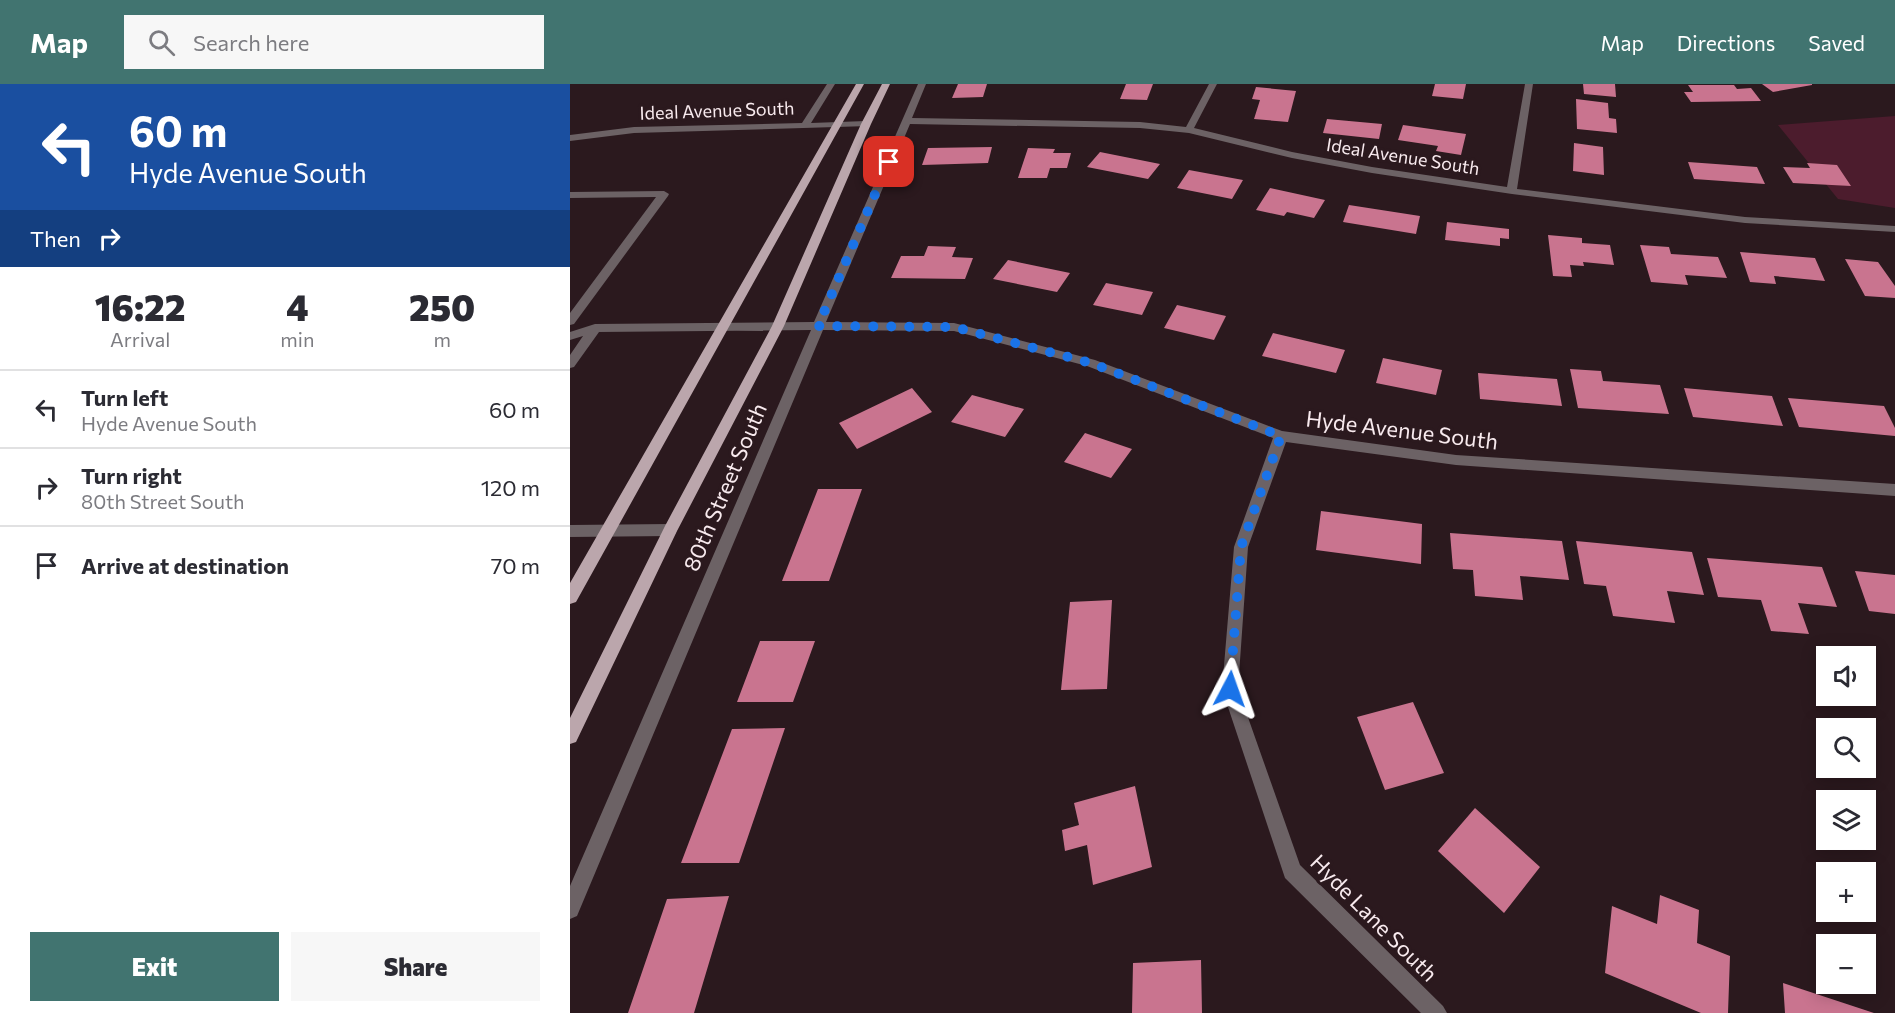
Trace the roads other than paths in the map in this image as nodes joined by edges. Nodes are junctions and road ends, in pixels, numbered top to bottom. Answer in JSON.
{"nodes":[{"id":1,"x":831,"y":84,"type":"edge"},
{"id":2,"x":860,"y":84,"type":"edge"},
{"id":3,"x":886,"y":84,"type":"edge"},
{"id":4,"x":922,"y":84,"type":"edge"},
{"id":5,"x":1213,"y":84,"type":"edge"},
{"id":6,"x":1529,"y":84,"type":"edge"},
{"id":7,"x":907,"y":121,"type":"junction"},
{"id":8,"x":837,"y":124,"type":"junction"},
{"id":9,"x":866,"y":124,"type":"junction"},
{"id":10,"x":805,"y":125,"type":"junction"},
{"id":11,"x":1189,"y":130,"type":"junction"},
{"id":12,"x":570,"y":138,"type":"edge"},
{"id":13,"x":1512,"y":191,"type":"junction"},
{"id":14,"x":570,"y":195,"type":"edge"},
{"id":15,"x":1895,"y":229,"type":"edge"},
{"id":16,"x":570,"y":321,"type":"edge"},
{"id":17,"x":722,"y":326,"type":"junction"},
{"id":18,"x":778,"y":326,"type":"junction"},
{"id":19,"x":818,"y":326,"type":"junction"},
{"id":20,"x":596,"y":328,"type":"junction"},
{"id":21,"x":570,"y":336,"type":"edge"},
{"id":22,"x":570,"y":364,"type":"edge"},
{"id":23,"x":1281,"y":436,"type":"junction"},
{"id":24,"x":1895,"y":490,"type":"edge"},
{"id":25,"x":670,"y":530,"type":"junction"},
{"id":26,"x":570,"y":531,"type":"edge"},
{"id":27,"x":607,"y":531,"type":"junction"},
{"id":28,"x":570,"y":597,"type":"edge"},
{"id":29,"x":570,"y":736,"type":"edge"},
{"id":30,"x":570,"y":909,"type":"edge"},
{"id":31,"x":1436,"y":1013,"type":"edge"}],
"edges":[{"from":1,"to":10,"type":"street"},
{"from":2,"to":8,"type":"main road"},
{"from":3,"to":9,"type":"main road","name":"80th Street South"},
{"from":4,"to":7,"type":"street","name":"80th Street South"},
{"from":5,"to":11,"type":"street"},
{"from":6,"to":13,"type":"street"},
{"from":7,"to":11,"type":"street","name":"Ideal Avenue South"},
{"from":7,"to":19,"type":"street","name":"80th Street South"},
{"from":8,"to":9,"type":"street","name":"Ideal Avenue South"},
{"from":8,"to":10,"type":"street","name":"Ideal Avenue South"},
{"from":8,"to":17,"type":"main road"},
{"from":9,"to":18,"type":"main road","name":"80th Street South"},
{"from":10,"to":12,"type":"street","name":"Ideal Avenue South"},
{"from":11,"to":13,"type":"street","name":"Ideal Avenue South"},
{"from":13,"to":15,"type":"street","name":"Ideal Avenue South"},
{"from":14,"to":16,"type":"street"},
{"from":16,"to":20,"type":"street"},
{"from":17,"to":18,"type":"street","name":"Hyde Avenue South"},
{"from":17,"to":20,"type":"street","name":"Hyde Avenue South"},
{"from":17,"to":27,"type":"main road"},
{"from":18,"to":19,"type":"street","name":"Hyde Avenue South"},
{"from":18,"to":25,"type":"main road","name":"80th Street South"},
{"from":19,"to":23,"type":"street","name":"Hyde Avenue South"},
{"from":19,"to":30,"type":"street","name":"80th Street South"},
{"from":20,"to":21,"type":"street"},
{"from":20,"to":22,"type":"street"},
{"from":23,"to":24,"type":"street","name":"Hyde Avenue South"},
{"from":23,"to":31,"type":"street","name":"Hyde Lane South"},
{"from":25,"to":27,"type":"street"},
{"from":25,"to":29,"type":"main road","name":"80th Street South"},
{"from":26,"to":27,"type":"street"},
{"from":27,"to":28,"type":"main road"}]}
